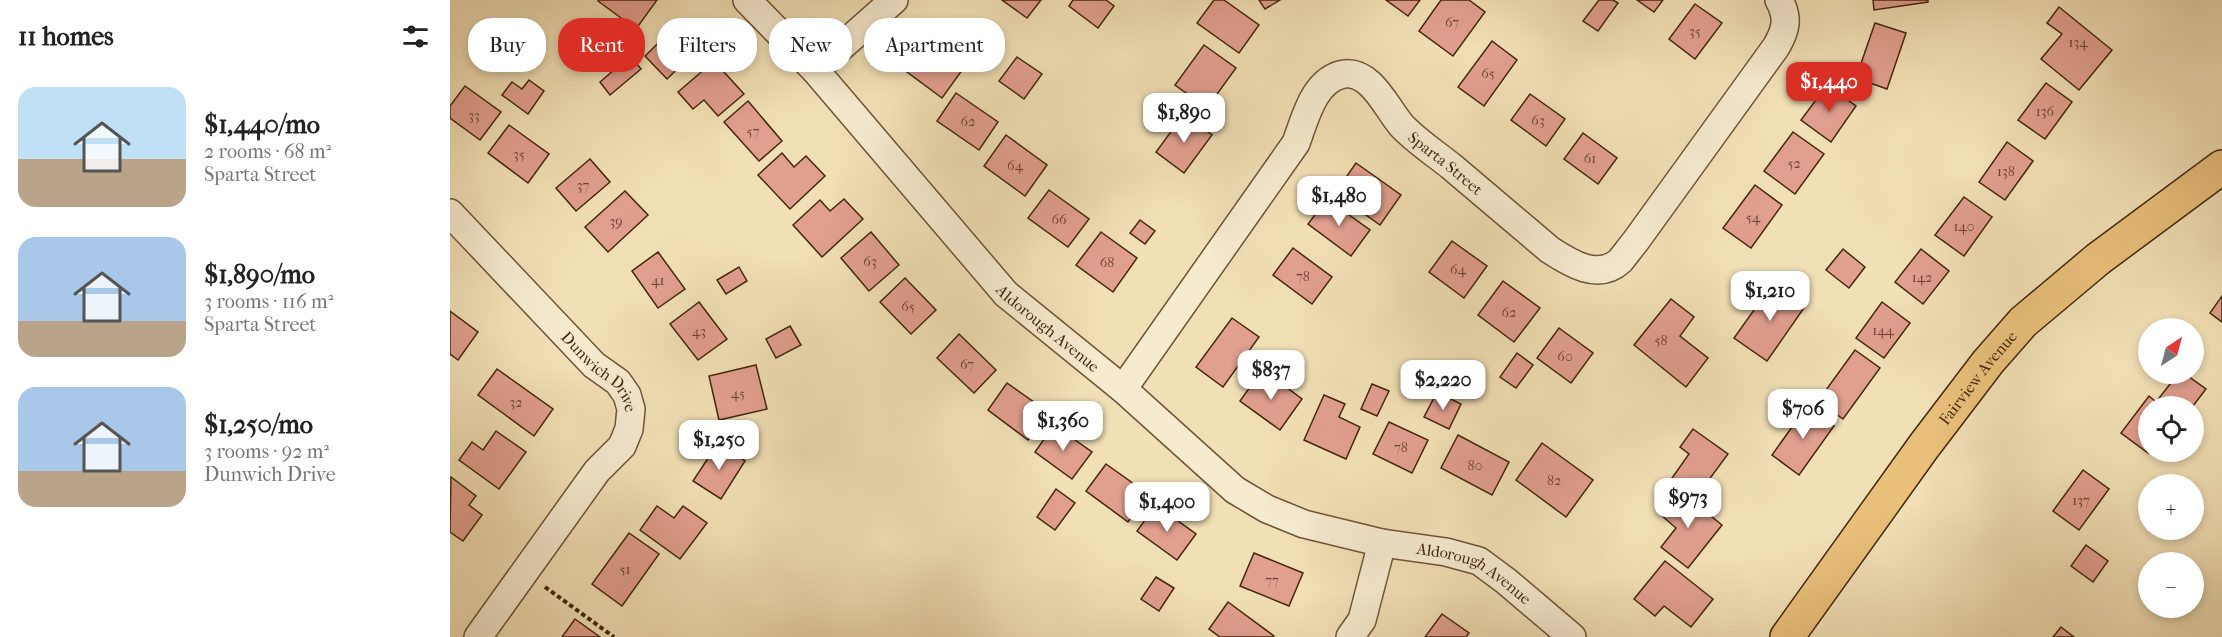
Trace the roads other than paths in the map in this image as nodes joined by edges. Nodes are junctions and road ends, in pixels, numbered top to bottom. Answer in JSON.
{"nodes":[{"id":1,"x":747,"y":0,"type":"edge"},
{"id":2,"x":894,"y":0,"type":"edge"},
{"id":3,"x":1779,"y":0,"type":"edge"},
{"id":4,"x":769,"y":23,"type":"edge"},
{"id":5,"x":852,"y":37,"type":"edge"},
{"id":6,"x":816,"y":72,"type":"edge"},
{"id":7,"x":2221,"y":167,"type":"edge"},
{"id":8,"x":450,"y":213,"type":"edge"},
{"id":9,"x":1123,"y":389,"type":"junction"},
{"id":10,"x":1382,"y":543,"type":"junction"},
{"id":11,"x":478,"y":637,"type":"edge"},
{"id":12,"x":1350,"y":637,"type":"edge"},
{"id":13,"x":1572,"y":637,"type":"edge"},
{"id":14,"x":1786,"y":637,"type":"edge"}],
"edges":[{"from":1,"to":4,"type":"street","name":"Aldorough Avenue"},
{"from":2,"to":5,"type":"street"},
{"from":3,"to":9,"type":"street","name":"Sparta Street"},
{"from":6,"to":9,"type":"street","name":"Aldorough Avenue"},
{"from":7,"to":14,"type":"main road","name":"Fairview Avenue"},
{"from":8,"to":11,"type":"street","name":"Dunwich Drive"},
{"from":9,"to":10,"type":"street","name":"Aldorough Avenue"},
{"from":10,"to":12,"type":"street"},
{"from":10,"to":13,"type":"street","name":"Aldorough Avenue"}]}
